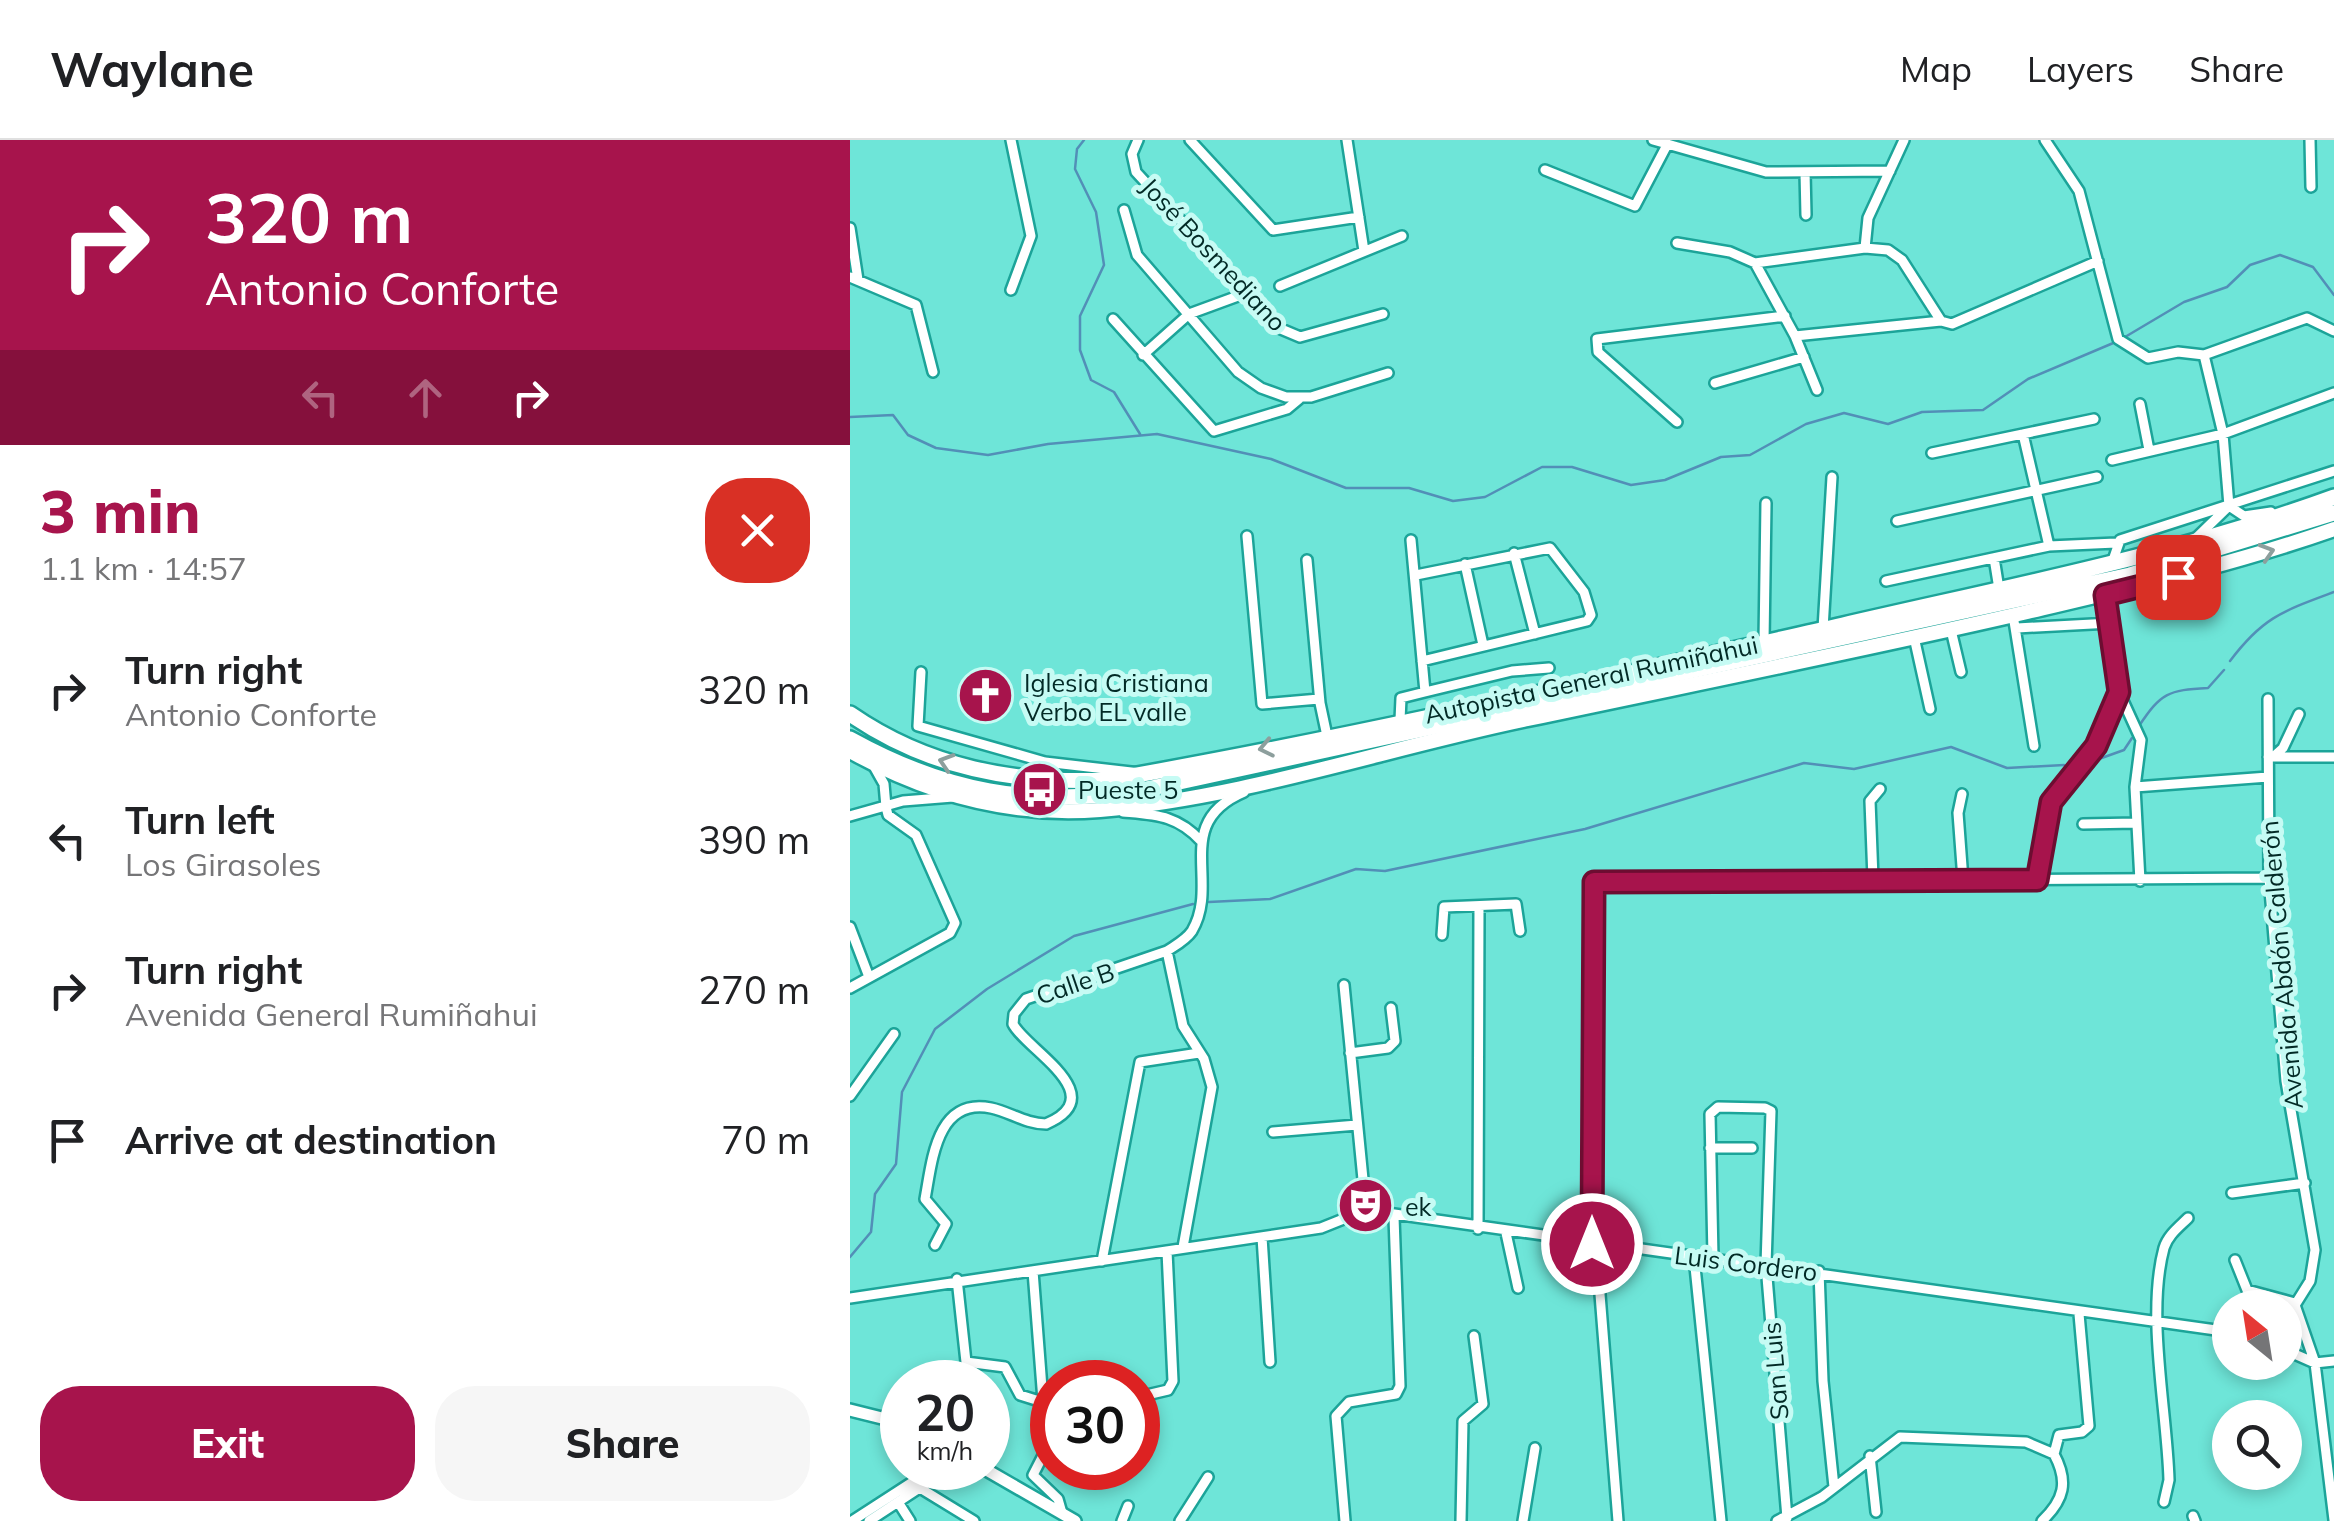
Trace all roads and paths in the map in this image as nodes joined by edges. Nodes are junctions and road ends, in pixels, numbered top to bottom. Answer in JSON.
{"nodes":[{"id":1,"x":1011,"y":140,"type":"edge"},
{"id":2,"x":1138,"y":140,"type":"edge"},
{"id":3,"x":1190,"y":140,"type":"edge"},
{"id":4,"x":1654,"y":140,"type":"edge"},
{"id":5,"x":1904,"y":140,"type":"edge"},
{"id":6,"x":2045,"y":140,"type":"edge"},
{"id":7,"x":2310,"y":140,"type":"edge"},
{"id":8,"x":1351,"y":141,"type":"edge"},
{"id":9,"x":1667,"y":145,"type":"junction"},
{"id":10,"x":1545,"y":170,"type":"dead end"},
{"id":11,"x":1890,"y":171,"type":"junction"},
{"id":12,"x":1805,"y":172,"type":"junction"},
{"id":13,"x":2312,"y":187,"type":"dead end"},
{"id":14,"x":1124,"y":210,"type":"dead end"},
{"id":15,"x":1806,"y":216,"type":"dead end"},
{"id":16,"x":1359,"y":218,"type":"junction"},
{"id":17,"x":850,"y":228,"type":"edge"},
{"id":18,"x":1402,"y":236,"type":"dead end"},
{"id":19,"x":1676,"y":244,"type":"dead end"},
{"id":20,"x":1865,"y":248,"type":"junction"},
{"id":21,"x":1364,"y":251,"type":"junction"},
{"id":22,"x":2098,"y":261,"type":"junction"},
{"id":23,"x":1755,"y":263,"type":"junction"},
{"id":24,"x":854,"y":279,"type":"edge"},
{"id":25,"x":1280,"y":286,"type":"dead end"},
{"id":26,"x":1010,"y":290,"type":"dead end"},
{"id":27,"x":1249,"y":292,"type":"junction"},
{"id":28,"x":1189,"y":314,"type":"junction"},
{"id":29,"x":1382,"y":314,"type":"dead end"},
{"id":30,"x":1785,"y":316,"type":"junction"},
{"id":31,"x":1113,"y":319,"type":"dead end"},
{"id":32,"x":1946,"y":322,"type":"junction"},
{"id":33,"x":2334,"y":331,"type":"edge"},
{"id":34,"x":1795,"y":336,"type":"junction"},
{"id":35,"x":1143,"y":355,"type":"junction"},
{"id":36,"x":2204,"y":355,"type":"junction"},
{"id":37,"x":1804,"y":357,"type":"junction"},
{"id":38,"x":933,"y":372,"type":"dead end"},
{"id":39,"x":1388,"y":373,"type":"dead end"},
{"id":40,"x":1715,"y":383,"type":"dead end"},
{"id":41,"x":1817,"y":390,"type":"dead end"},
{"id":42,"x":2334,"y":394,"type":"edge"},
{"id":43,"x":1299,"y":399,"type":"junction"},
{"id":44,"x":2140,"y":404,"type":"dead end"},
{"id":45,"x":2094,"y":420,"type":"dead end"},
{"id":46,"x":1677,"y":422,"type":"dead end"},
{"id":47,"x":2024,"y":434,"type":"junction"},
{"id":48,"x":2223,"y":434,"type":"junction"},
{"id":49,"x":2149,"y":450,"type":"junction"},
{"id":50,"x":1932,"y":454,"type":"dead end"},
{"id":51,"x":2112,"y":460,"type":"dead end"},
{"id":52,"x":2334,"y":470,"type":"edge"},
{"id":53,"x":1832,"y":476,"type":"dead end"},
{"id":54,"x":2097,"y":477,"type":"dead end"},
{"id":55,"x":2036,"y":490,"type":"junction"},
{"id":56,"x":2327,"y":500,"type":"edge"},
{"id":57,"x":1766,"y":503,"type":"dead end"},
{"id":58,"x":2229,"y":506,"type":"junction"},
{"id":59,"x":2334,"y":513,"type":"edge"},
{"id":60,"x":1897,"y":521,"type":"dead end"},
{"id":61,"x":2334,"y":530,"type":"edge"},
{"id":62,"x":1247,"y":536,"type":"dead end"},
{"id":63,"x":1411,"y":540,"type":"dead end"},
{"id":64,"x":2116,"y":543,"type":"junction"},
{"id":65,"x":2185,"y":545,"type":"junction"},
{"id":66,"x":2049,"y":546,"type":"junction"},
{"id":67,"x":1514,"y":553,"type":"junction"},
{"id":68,"x":1994,"y":558,"type":"junction"},
{"id":69,"x":1307,"y":560,"type":"dead end"},
{"id":70,"x":2112,"y":563,"type":"junction"},
{"id":71,"x":1465,"y":564,"type":"junction"},
{"id":72,"x":1416,"y":575,"type":"junction"},
{"id":73,"x":1886,"y":582,"type":"dead end"},
{"id":74,"x":1999,"y":589,"type":"junction"},
{"id":75,"x":2105,"y":595,"type":"junction"},
{"id":76,"x":2015,"y":622,"type":"junction"},
{"id":77,"x":2111,"y":623,"type":"junction"},
{"id":78,"x":1823,"y":629,"type":"junction"},
{"id":79,"x":1951,"y":630,"type":"junction"},
{"id":80,"x":1535,"y":634,"type":"junction"},
{"id":81,"x":1914,"y":638,"type":"junction"},
{"id":82,"x":1764,"y":642,"type":"junction"},
{"id":83,"x":1483,"y":645,"type":"junction"},
{"id":84,"x":1422,"y":660,"type":"junction"},
{"id":85,"x":1549,"y":668,"type":"dead end"},
{"id":86,"x":921,"y":672,"type":"dead end"},
{"id":87,"x":1962,"y":672,"type":"dead end"},
{"id":88,"x":1425,"y":692,"type":"junction"},
{"id":89,"x":2119,"y":692,"type":"junction"},
{"id":90,"x":2268,"y":699,"type":"dead end"},
{"id":91,"x":1320,"y":700,"type":"junction"},
{"id":92,"x":1930,"y":709,"type":"dead end"},
{"id":93,"x":850,"y":714,"type":"edge"},
{"id":94,"x":2299,"y":714,"type":"dead end"},
{"id":95,"x":1400,"y":720,"type":"junction"},
{"id":96,"x":1327,"y":736,"type":"junction"},
{"id":97,"x":850,"y":739,"type":"edge"},
{"id":98,"x":2034,"y":746,"type":"dead end"},
{"id":99,"x":850,"y":751,"type":"edge"},
{"id":100,"x":2271,"y":757,"type":"junction"},
{"id":101,"x":2334,"y":757,"type":"edge"},
{"id":102,"x":871,"y":763,"type":"junction"},
{"id":103,"x":1143,"y":774,"type":"junction"},
{"id":104,"x":2268,"y":776,"type":"junction"},
{"id":105,"x":1269,"y":779,"type":"junction"},
{"id":106,"x":2134,"y":787,"type":"junction"},
{"id":107,"x":1880,"y":789,"type":"dead end"},
{"id":108,"x":1962,"y":794,"type":"dead end"},
{"id":109,"x":952,"y":797,"type":"junction"},
{"id":110,"x":886,"y":807,"type":"junction"},
{"id":111,"x":1100,"y":810,"type":"junction"},
{"id":112,"x":850,"y":816,"type":"edge"},
{"id":113,"x":2136,"y":823,"type":"junction"},
{"id":114,"x":2082,"y":824,"type":"dead end"},
{"id":115,"x":1201,"y":841,"type":"junction"},
{"id":116,"x":2269,"y":878,"type":"junction"},
{"id":117,"x":1873,"y":880,"type":"junction"},
{"id":118,"x":1963,"y":880,"type":"junction"},
{"id":119,"x":2037,"y":880,"type":"junction"},
{"id":120,"x":2140,"y":881,"type":"junction"},
{"id":121,"x":1479,"y":906,"type":"junction"},
{"id":122,"x":850,"y":927,"type":"edge"},
{"id":123,"x":1520,"y":931,"type":"dead end"},
{"id":124,"x":1442,"y":936,"type":"dead end"},
{"id":125,"x":1167,"y":951,"type":"junction"},
{"id":126,"x":870,"y":978,"type":"junction"},
{"id":127,"x":1344,"y":985,"type":"dead end"},
{"id":128,"x":850,"y":988,"type":"edge"},
{"id":129,"x":1392,"y":1008,"type":"dead end"},
{"id":130,"x":894,"y":1034,"type":"dead end"},
{"id":131,"x":1200,"y":1053,"type":"junction"},
{"id":132,"x":1350,"y":1053,"type":"junction"},
{"id":133,"x":850,"y":1096,"type":"edge"},
{"id":134,"x":1357,"y":1126,"type":"junction"},
{"id":135,"x":1273,"y":1132,"type":"dead end"},
{"id":136,"x":1710,"y":1148,"type":"junction"},
{"id":137,"x":1752,"y":1148,"type":"dead end"},
{"id":138,"x":2305,"y":1184,"type":"junction"},
{"id":139,"x":2232,"y":1193,"type":"dead end"},
{"id":140,"x":1366,"y":1210,"type":"junction"},
{"id":141,"x":1394,"y":1216,"type":"junction"},
{"id":142,"x":2188,"y":1218,"type":"dead end"},
{"id":143,"x":1478,"y":1229,"type":"junction"},
{"id":144,"x":1506,"y":1233,"type":"junction"},
{"id":145,"x":1262,"y":1237,"type":"junction"},
{"id":146,"x":1594,"y":1244,"type":"junction"},
{"id":147,"x":935,"y":1245,"type":"dead end"},
{"id":148,"x":1182,"y":1248,"type":"junction"},
{"id":149,"x":1167,"y":1251,"type":"junction"},
{"id":150,"x":1694,"y":1256,"type":"junction"},
{"id":151,"x":1713,"y":1257,"type":"junction"},
{"id":152,"x":2235,"y":1260,"type":"dead end"},
{"id":153,"x":1102,"y":1261,"type":"junction"},
{"id":154,"x":1766,"y":1265,"type":"junction"},
{"id":155,"x":1033,"y":1271,"type":"junction"},
{"id":156,"x":1820,"y":1272,"type":"junction"},
{"id":157,"x":957,"y":1279,"type":"junction"},
{"id":158,"x":1518,"y":1288,"type":"dead end"},
{"id":159,"x":2247,"y":1290,"type":"edge"},
{"id":160,"x":2302,"y":1293,"type":"edge"},
{"id":161,"x":850,"y":1298,"type":"edge"},
{"id":162,"x":2080,"y":1314,"type":"junction"},
{"id":163,"x":2158,"y":1324,"type":"junction"},
{"id":164,"x":2302,"y":1324,"type":"edge"},
{"id":165,"x":2212,"y":1330,"type":"edge"},
{"id":166,"x":1474,"y":1336,"type":"dead end"},
{"id":167,"x":2302,"y":1358,"type":"edge"},
{"id":168,"x":1043,"y":1360,"type":"edge"},
{"id":169,"x":1270,"y":1362,"type":"dead end"},
{"id":170,"x":2334,"y":1362,"type":"edge"},
{"id":171,"x":2315,"y":1364,"type":"junction"},
{"id":172,"x":1160,"y":1392,"type":"edge"},
{"id":173,"x":1030,"y":1398,"type":"edge"},
{"id":174,"x":850,"y":1410,"type":"edge"},
{"id":175,"x":880,"y":1418,"type":"edge"},
{"id":176,"x":1535,"y":1448,"type":"dead end"},
{"id":177,"x":2054,"y":1454,"type":"junction"},
{"id":178,"x":1870,"y":1456,"type":"junction"},
{"id":179,"x":1208,"y":1477,"type":"dead end"},
{"id":180,"x":1010,"y":1484,"type":"edge"},
{"id":181,"x":1834,"y":1487,"type":"junction"},
{"id":182,"x":900,"y":1490,"type":"edge"},
{"id":183,"x":917,"y":1490,"type":"edge"},
{"id":184,"x":923,"y":1490,"type":"edge"},
{"id":185,"x":1048,"y":1490,"type":"edge"},
{"id":186,"x":2332,"y":1494,"type":"edge"},
{"id":187,"x":898,"y":1502,"type":"junction"},
{"id":188,"x":2164,"y":1502,"type":"dead end"},
{"id":189,"x":1128,"y":1506,"type":"dead end"},
{"id":190,"x":1876,"y":1512,"type":"dead end"},
{"id":191,"x":1062,"y":1514,"type":"junction"},
{"id":192,"x":1782,"y":1519,"type":"edge"},
{"id":193,"x":2334,"y":1520,"type":"edge"},
{"id":194,"x":852,"y":1521,"type":"edge"},
{"id":195,"x":869,"y":1521,"type":"edge"},
{"id":196,"x":910,"y":1521,"type":"edge"},
{"id":197,"x":974,"y":1521,"type":"edge"},
{"id":198,"x":1075,"y":1521,"type":"edge"},
{"id":199,"x":1122,"y":1521,"type":"edge"},
{"id":200,"x":1180,"y":1521,"type":"edge"},
{"id":201,"x":1345,"y":1521,"type":"edge"},
{"id":202,"x":1461,"y":1521,"type":"edge"},
{"id":203,"x":1523,"y":1521,"type":"edge"},
{"id":204,"x":1618,"y":1521,"type":"edge"},
{"id":205,"x":1721,"y":1521,"type":"edge"},
{"id":206,"x":2042,"y":1521,"type":"edge"}],
"edges":[{"from":1,"to":26,"type":"street"},
{"from":2,"to":27,"type":"street","name":"José Bosmediano"},
{"from":3,"to":16,"type":"street"},
{"from":4,"to":9,"type":"street"},
{"from":5,"to":11,"type":"street"},
{"from":6,"to":22,"type":"street"},
{"from":7,"to":13,"type":"street"},
{"from":8,"to":16,"type":"street"},
{"from":9,"to":10,"type":"street"},
{"from":9,"to":12,"type":"street"},
{"from":11,"to":12,"type":"street"},
{"from":11,"to":20,"type":"street"},
{"from":12,"to":15,"type":"street"},
{"from":14,"to":28,"type":"street"},
{"from":16,"to":21,"type":"street"},
{"from":17,"to":24,"type":"street"},
{"from":18,"to":21,"type":"street"},
{"from":19,"to":23,"type":"street"},
{"from":20,"to":23,"type":"street"},
{"from":20,"to":32,"type":"street"},
{"from":21,"to":25,"type":"street"},
{"from":22,"to":32,"type":"street"},
{"from":22,"to":36,"type":"street"},
{"from":23,"to":30,"type":"street"},
{"from":24,"to":38,"type":"street"},
{"from":27,"to":28,"type":"street"},
{"from":27,"to":29,"type":"street","name":"José Bosmediano"},
{"from":28,"to":35,"type":"street"},
{"from":28,"to":43,"type":"street"},
{"from":30,"to":34,"type":"street"},
{"from":30,"to":46,"type":"street"},
{"from":31,"to":35,"type":"street"},
{"from":32,"to":34,"type":"street"},
{"from":33,"to":36,"type":"street"},
{"from":34,"to":37,"type":"street"},
{"from":35,"to":43,"type":"street"},
{"from":36,"to":48,"type":"street"},
{"from":37,"to":40,"type":"street"},
{"from":37,"to":41,"type":"street"},
{"from":39,"to":43,"type":"street"},
{"from":42,"to":48,"type":"street"},
{"from":44,"to":49,"type":"street"},
{"from":45,"to":47,"type":"street"},
{"from":47,"to":50,"type":"street"},
{"from":47,"to":55,"type":"street"},
{"from":48,"to":49,"type":"street"},
{"from":48,"to":58,"type":"street"},
{"from":49,"to":51,"type":"street"},
{"from":52,"to":58,"type":"street"},
{"from":53,"to":78,"type":"street"},
{"from":54,"to":55,"type":"street"},
{"from":55,"to":60,"type":"street"},
{"from":55,"to":66,"type":"street"},
{"from":56,"to":58,"type":"street"},
{"from":56,"to":65,"type":"highway","name":"Autopista General Rumiñahui"},
{"from":57,"to":82,"type":"street"},
{"from":58,"to":64,"type":"street"},
{"from":58,"to":65,"type":"street"},
{"from":59,"to":97,"type":"highway","name":"Autopista General Rumiñahui"},
{"from":75,"to":61,"type":"main road","one_way":true},
{"from":62,"to":91,"type":"street"},
{"from":63,"to":72,"type":"street"},
{"from":64,"to":66,"type":"street"},
{"from":64,"to":70,"type":"street"},
{"from":65,"to":70,"type":"highway","name":"Autopista General Rumiñahui"},
{"from":66,"to":68,"type":"street"},
{"from":67,"to":71,"type":"street"},
{"from":67,"to":80,"type":"street"},
{"from":67,"to":80,"type":"street"},
{"from":68,"to":73,"type":"street"},
{"from":68,"to":74,"type":"street"},
{"from":69,"to":91,"type":"street"},
{"from":70,"to":74,"type":"highway","name":"Autopista General Rumiñahui"},
{"from":71,"to":72,"type":"street"},
{"from":71,"to":83,"type":"street"},
{"from":72,"to":84,"type":"street"},
{"from":74,"to":78,"type":"highway","name":"Autopista General Rumiñahui"},
{"from":75,"to":76,"type":"main road"},
{"from":75,"to":77,"type":"street"},
{"from":76,"to":77,"type":"street"},
{"from":76,"to":79,"type":"main road"},
{"from":76,"to":98,"type":"street"},
{"from":77,"to":89,"type":"street"},
{"from":78,"to":82,"type":"highway","name":"Autopista General Rumiñahui"},
{"from":79,"to":81,"type":"main road"},
{"from":79,"to":87,"type":"street"},
{"from":80,"to":83,"type":"street"},
{"from":81,"to":92,"type":"street"},
{"from":81,"to":105,"type":"main road"},
{"from":82,"to":95,"type":"highway","name":"Autopista General Rumiñahui"},
{"from":83,"to":84,"type":"street"},
{"from":84,"to":88,"type":"street"},
{"from":85,"to":88,"type":"street"},
{"from":86,"to":103,"type":"street"},
{"from":88,"to":95,"type":"street"},
{"from":89,"to":106,"type":"street"},
{"from":89,"to":119,"type":"street"},
{"from":90,"to":100,"type":"street","name":"Avenida Abdón Calderón"},
{"from":91,"to":96,"type":"street"},
{"from":103,"to":93,"type":"highway","name":"Autopista General Rumiñahui","one_way":true},
{"from":94,"to":100,"type":"street"},
{"from":95,"to":96,"type":"highway","name":"Autopista General Rumiñahui"},
{"from":96,"to":103,"type":"highway","name":"Autopista General Rumiñahui","one_way":true},
{"from":99,"to":102,"type":"main road"},
{"from":100,"to":101,"type":"street"},
{"from":100,"to":104,"type":"street","name":"Avenida Abdón Calderón"},
{"from":102,"to":109,"type":"main road"},
{"from":102,"to":110,"type":"street"},
{"from":104,"to":106,"type":"street"},
{"from":104,"to":116,"type":"street","name":"Avenida Abdón Calderón"},
{"from":105,"to":111,"type":"main road"},
{"from":105,"to":115,"type":"street"},
{"from":106,"to":113,"type":"street"},
{"from":107,"to":117,"type":"street"},
{"from":108,"to":118,"type":"street"},
{"from":109,"to":110,"type":"street"},
{"from":109,"to":111,"type":"main road"},
{"from":110,"to":112,"type":"street"},
{"from":110,"to":126,"type":"street"},
{"from":111,"to":115,"type":"street"},
{"from":113,"to":114,"type":"street"},
{"from":113,"to":120,"type":"street"},
{"from":115,"to":125,"type":"street"},
{"from":116,"to":120,"type":"street"},
{"from":116,"to":138,"type":"street","name":"Avenida Abdón Calderón"},
{"from":117,"to":118,"type":"street"},
{"from":117,"to":146,"type":"street"},
{"from":118,"to":119,"type":"street"},
{"from":119,"to":120,"type":"street"},
{"from":121,"to":123,"type":"street"},
{"from":121,"to":124,"type":"street"},
{"from":121,"to":143,"type":"street"},
{"from":122,"to":126,"type":"street"},
{"from":125,"to":131,"type":"street"},
{"from":125,"to":147,"type":"street","name":"Calle B"},
{"from":126,"to":128,"type":"street"},
{"from":127,"to":132,"type":"street"},
{"from":129,"to":132,"type":"street"},
{"from":130,"to":133,"type":"street"},
{"from":131,"to":148,"type":"street"},
{"from":131,"to":153,"type":"street"},
{"from":132,"to":134,"type":"street"},
{"from":134,"to":135,"type":"street"},
{"from":134,"to":140,"type":"street"},
{"from":136,"to":137,"type":"street"},
{"from":136,"to":151,"type":"street"},
{"from":136,"to":154,"type":"street","name":"San Luis"},
{"from":138,"to":139,"type":"street"},
{"from":138,"to":160,"type":"street","name":"Avenida Abdón Calderón"},
{"from":140,"to":141,"type":"street","name":"Luis Cordero"},
{"from":140,"to":145,"type":"street"},
{"from":141,"to":143,"type":"street","name":"Luis Cordero"},
{"from":141,"to":201,"type":"street"},
{"from":142,"to":163,"type":"street"},
{"from":143,"to":144,"type":"street","name":"Luis Cordero"},
{"from":144,"to":146,"type":"street","name":"Luis Cordero"},
{"from":144,"to":158,"type":"street"},
{"from":145,"to":148,"type":"street"},
{"from":145,"to":169,"type":"street"},
{"from":146,"to":150,"type":"street","name":"Luis Cordero"},
{"from":146,"to":204,"type":"street"},
{"from":148,"to":149,"type":"street"},
{"from":149,"to":153,"type":"street"},
{"from":149,"to":172,"type":"street"},
{"from":150,"to":151,"type":"street","name":"Luis Cordero"},
{"from":150,"to":205,"type":"street"},
{"from":151,"to":154,"type":"street","name":"Luis Cordero"},
{"from":152,"to":159,"type":"street"},
{"from":153,"to":155,"type":"street"},
{"from":154,"to":156,"type":"street","name":"Luis Cordero"},
{"from":154,"to":192,"type":"street","name":"San Luis"},
{"from":155,"to":157,"type":"street"},
{"from":155,"to":168,"type":"street"},
{"from":156,"to":162,"type":"street","name":"Luis Cordero"},
{"from":156,"to":181,"type":"street"},
{"from":157,"to":161,"type":"street"},
{"from":157,"to":173,"type":"street"},
{"from":162,"to":163,"type":"street","name":"Luis Cordero"},
{"from":162,"to":177,"type":"street"},
{"from":163,"to":165,"type":"street","name":"Luis Cordero"},
{"from":163,"to":188,"type":"street"},
{"from":164,"to":171,"type":"street"},
{"from":166,"to":202,"type":"street"},
{"from":167,"to":171,"type":"street"},
{"from":170,"to":171,"type":"street"},
{"from":171,"to":186,"type":"street"},
{"from":174,"to":175,"type":"main road"},
{"from":176,"to":203,"type":"street"},
{"from":177,"to":178,"type":"street"},
{"from":177,"to":206,"type":"street"},
{"from":178,"to":181,"type":"street"},
{"from":178,"to":190,"type":"street"},
{"from":179,"to":200,"type":"street"},
{"from":180,"to":191,"type":"main road"},
{"from":181,"to":192,"type":"street"},
{"from":182,"to":194,"type":"street"},
{"from":183,"to":187,"type":"street"},
{"from":184,"to":197,"type":"street"},
{"from":185,"to":191,"type":"street"},
{"from":186,"to":193,"type":"street"},
{"from":187,"to":195,"type":"street"},
{"from":187,"to":196,"type":"street"},
{"from":189,"to":199,"type":"street"},
{"from":191,"to":198,"type":"main road"}]}
